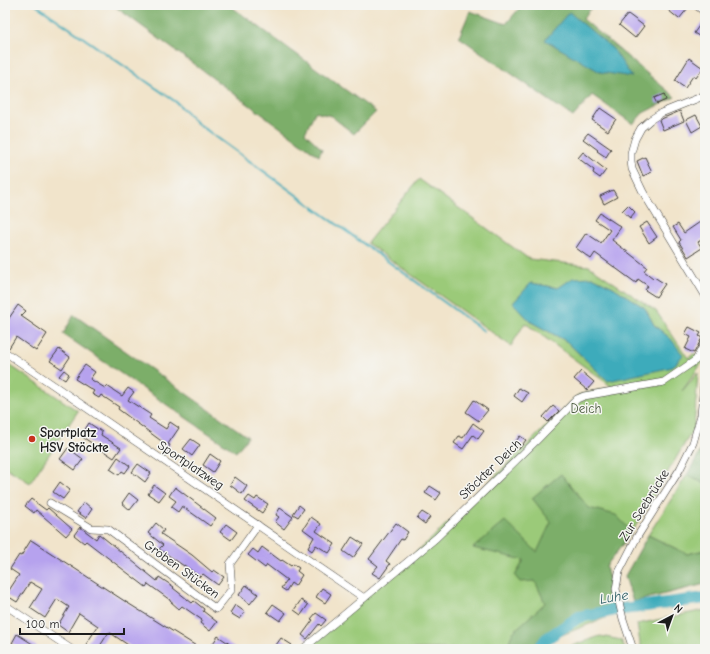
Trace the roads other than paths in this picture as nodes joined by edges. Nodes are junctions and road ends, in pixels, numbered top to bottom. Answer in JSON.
{"nodes":[{"id":1,"x":696,"y":5,"type":"edge"},
{"id":2,"x":705,"y":12,"type":"edge"},
{"id":3,"x":705,"y":94,"type":"edge"},
{"id":4,"x":705,"y":296,"type":"edge"},
{"id":5,"x":705,"y":342,"type":"edge"},
{"id":6,"x":5,"y":352,"type":"edge"},
{"id":7,"x":705,"y":374,"type":"edge"},
{"id":8,"x":50,"y":503,"type":"dead end"},
{"id":9,"x":258,"y":525,"type":"junction"},
{"id":10,"x":364,"y":598,"type":"junction"},
{"id":11,"x":5,"y":605,"type":"edge"},
{"id":12,"x":71,"y":649,"type":"edge"},
{"id":13,"x":303,"y":649,"type":"edge"},
{"id":14,"x":633,"y":649,"type":"edge"}],
"edges":[{"from":1,"to":2,"type":"street"},
{"from":3,"to":4,"type":"street"},
{"from":5,"to":10,"type":"street","name":"Stöckter Deich"},
{"from":6,"to":9,"type":"street","name":"Sportplatzweg"},
{"from":7,"to":14,"type":"street","name":"Zur Seebrücke"},
{"from":8,"to":9,"type":"street","name":"Groben Stücken"},
{"from":9,"to":10,"type":"street","name":"Sportplatzweg"},
{"from":10,"to":13,"type":"street","name":"Stöckter Deich"},
{"from":11,"to":12,"type":"street"}]}
